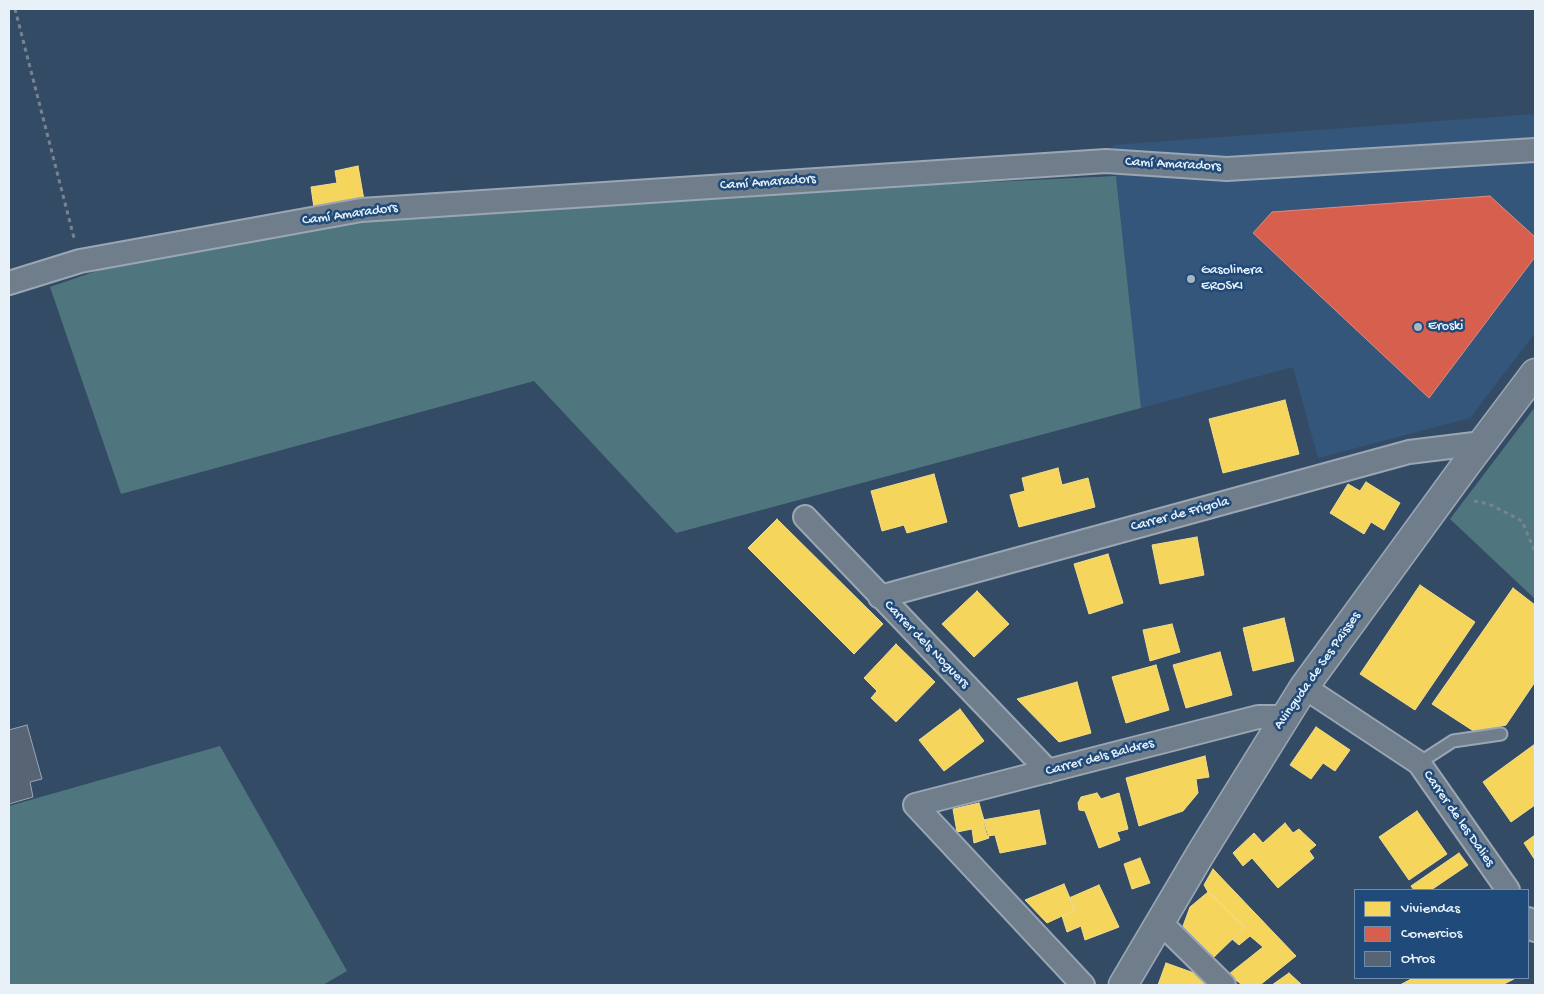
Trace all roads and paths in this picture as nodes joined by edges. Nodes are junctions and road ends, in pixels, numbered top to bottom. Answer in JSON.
{"nodes":[{"id":1,"x":16,"y":9,"type":"edge"},
{"id":2,"x":1535,"y":150,"type":"edge"},
{"id":3,"x":80,"y":261,"type":"junction"},
{"id":4,"x":9,"y":283,"type":"edge"},
{"id":5,"x":1535,"y":373,"type":"edge"},
{"id":6,"x":1482,"y":443,"type":"junction"},
{"id":7,"x":1444,"y":494,"type":"junction"},
{"id":8,"x":805,"y":518,"type":"dead end"},
{"id":9,"x":1535,"y":552,"type":"edge"},
{"id":10,"x":880,"y":597,"type":"junction"},
{"id":11,"x":1304,"y":687,"type":"junction"},
{"id":12,"x":1285,"y":717,"type":"junction"},
{"id":13,"x":1501,"y":734,"type":"dead end"},
{"id":14,"x":1419,"y":763,"type":"junction"},
{"id":15,"x":1048,"y":772,"type":"junction"},
{"id":16,"x":1507,"y":889,"type":"edge"},
{"id":17,"x":1161,"y":923,"type":"junction"},
{"id":18,"x":1082,"y":985,"type":"edge"},
{"id":19,"x":1123,"y":985,"type":"edge"},
{"id":20,"x":1224,"y":985,"type":"edge"}],
"edges":[{"from":1,"to":3,"type":"path"},
{"from":2,"to":3,"type":"street","name":"Camí Amaradors"},
{"from":3,"to":4,"type":"street","name":"Camí Amaradors"},
{"from":5,"to":6,"type":"main road","name":"Avinguda de Ses Païsses"},
{"from":6,"to":7,"type":"main road","name":"Avinguda de Ses Païsses"},
{"from":6,"to":10,"type":"street","name":"Carrer de Frigola"},
{"from":7,"to":9,"type":"path"},
{"from":7,"to":11,"type":"main road","name":"Avinguda de Ses Païsses"},
{"from":8,"to":10,"type":"street","name":"Carrer dels Noguers"},
{"from":10,"to":15,"type":"street","name":"Carrer dels Noguers"},
{"from":11,"to":12,"type":"main road","name":"Avinguda de Ses Païsses"},
{"from":11,"to":14,"type":"street","name":"Carrer de les Dalies"},
{"from":12,"to":15,"type":"street","name":"Carrer dels Baldres"},
{"from":12,"to":17,"type":"main road","name":"Avinguda de Ses Païsses"},
{"from":13,"to":14,"type":"lane"},
{"from":14,"to":16,"type":"street","name":"Carrer de les Dalies"},
{"from":15,"to":18,"type":"street","name":"Carrer dels Baldres"},
{"from":17,"to":19,"type":"main road","name":"Avinguda de Ses Païsses"},
{"from":17,"to":20,"type":"street"}]}
